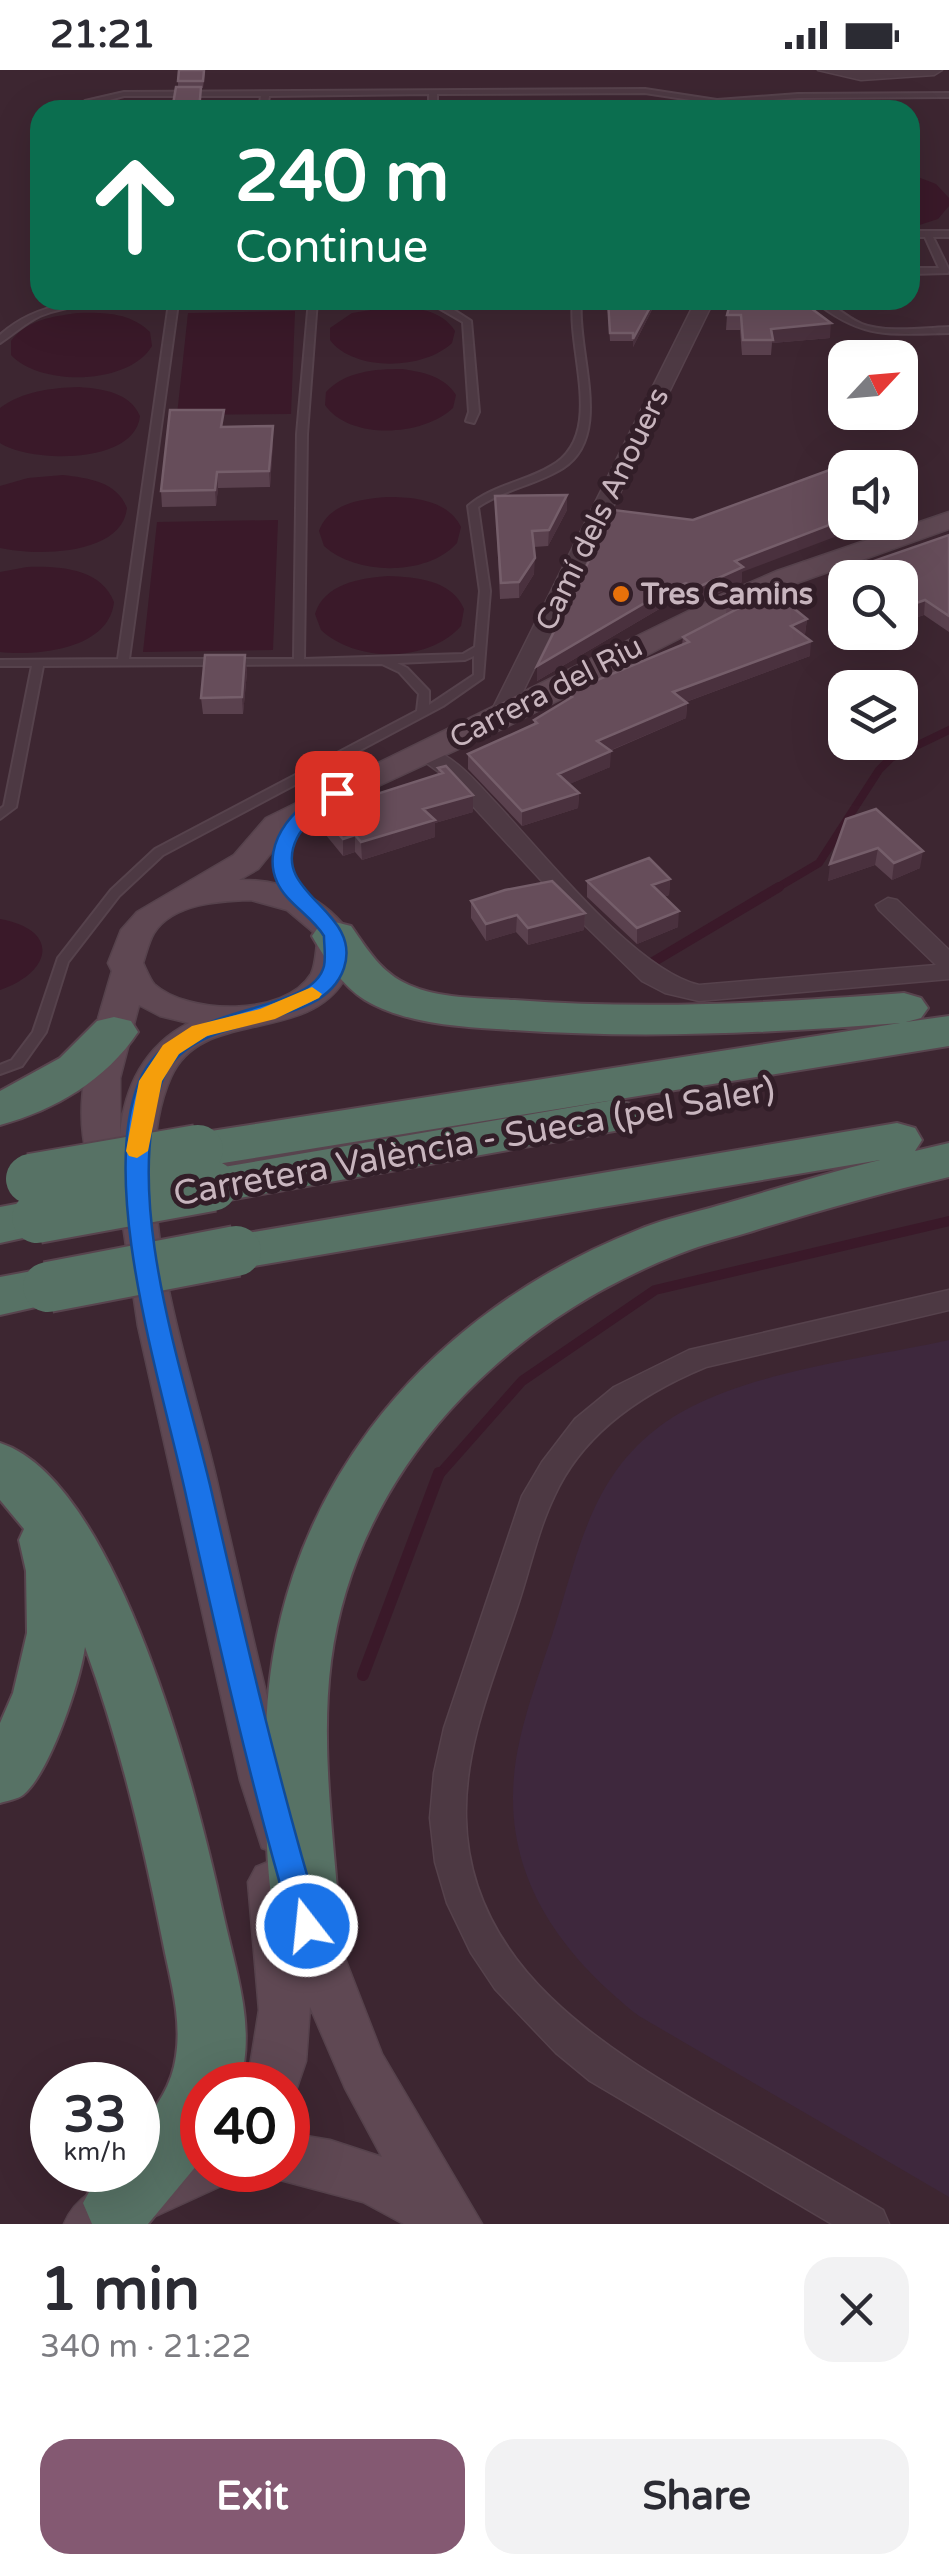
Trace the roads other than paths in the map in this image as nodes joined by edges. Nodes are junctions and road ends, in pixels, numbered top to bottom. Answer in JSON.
{"nodes":[{"id":1,"x":825,"y":70,"type":"edge"},
{"id":2,"x":934,"y":70,"type":"edge"},
{"id":3,"x":433,"y":92,"type":"junction"},
{"id":4,"x":265,"y":94,"type":"junction"},
{"id":5,"x":949,"y":94,"type":"edge"},
{"id":6,"x":95,"y":100,"type":"edge"},
{"id":7,"x":265,"y":100,"type":"edge"},
{"id":8,"x":433,"y":100,"type":"edge"},
{"id":9,"x":689,"y":100,"type":"edge"},
{"id":10,"x":843,"y":100,"type":"edge"},
{"id":11,"x":920,"y":234,"type":"edge"},
{"id":12,"x":928,"y":234,"type":"junction"},
{"id":13,"x":949,"y":234,"type":"edge"},
{"id":14,"x":920,"y":271,"type":"edge"},
{"id":15,"x":56,"y":310,"type":"edge"},
{"id":16,"x":173,"y":310,"type":"edge"},
{"id":17,"x":312,"y":310,"type":"edge"},
{"id":18,"x":448,"y":310,"type":"edge"},
{"id":19,"x":574,"y":310,"type":"edge"},
{"id":20,"x":700,"y":310,"type":"edge"},
{"id":21,"x":833,"y":310,"type":"edge"},
{"id":22,"x":949,"y":330,"type":"edge"},
{"id":23,"x":0,"y":340,"type":"edge"},
{"id":24,"x":471,"y":421,"type":"dead end"},
{"id":25,"x":949,"y":520,"type":"edge"},
{"id":26,"x":480,"y":648,"type":"junction"},
{"id":27,"x":382,"y":661,"type":"junction"},
{"id":28,"x":299,"y":662,"type":"junction"},
{"id":29,"x":0,"y":663,"type":"edge"},
{"id":30,"x":38,"y":664,"type":"junction"},
{"id":31,"x":123,"y":664,"type":"junction"},
{"id":32,"x":422,"y":713,"type":"junction"},
{"id":33,"x":499,"y":718,"type":"junction"},
{"id":34,"x":425,"y":754,"type":"junction"},
{"id":35,"x":312,"y":806,"type":"junction"},
{"id":36,"x":0,"y":815,"type":"edge"},
{"id":37,"x":184,"y":899,"type":"junction"},
{"id":38,"x":888,"y":904,"type":"dead end"},
{"id":39,"x":322,"y":922,"type":"junction"},
{"id":40,"x":949,"y":965,"type":"edge"},
{"id":41,"x":128,"y":972,"type":"junction"},
{"id":42,"x":949,"y":1004,"type":"edge"},
{"id":43,"x":242,"y":1019,"type":"junction"},
{"id":44,"x":949,"y":1031,"type":"edge"},
{"id":45,"x":114,"y":1032,"type":"junction"},
{"id":46,"x":949,"y":1059,"type":"edge"},
{"id":47,"x":0,"y":1070,"type":"edge"},
{"id":48,"x":0,"y":1109,"type":"edge"},
{"id":49,"x":949,"y":1131,"type":"edge"},
{"id":50,"x":949,"y":1160,"type":"edge"},
{"id":51,"x":205,"y":1168,"type":"junction"},
{"id":52,"x":17,"y":1202,"type":"edge"},
{"id":53,"x":141,"y":1242,"type":"junction"},
{"id":54,"x":24,"y":1291,"type":"edge"},
{"id":55,"x":949,"y":1300,"type":"edge"},
{"id":56,"x":12,"y":1478,"type":"edge"},
{"id":57,"x":0,"y":1776,"type":"edge"},
{"id":58,"x":264,"y":1780,"type":"junction"},
{"id":59,"x":307,"y":1926,"type":"junction"},
{"id":60,"x":210,"y":2062,"type":"edge"},
{"id":61,"x":280,"y":2062,"type":"edge"},
{"id":62,"x":180,"y":2136,"type":"edge"},
{"id":63,"x":310,"y":2162,"type":"edge"},
{"id":64,"x":160,"y":2179,"type":"edge"},
{"id":65,"x":448,"y":2224,"type":"edge"},
{"id":66,"x":456,"y":2224,"type":"edge"},
{"id":67,"x":869,"y":2224,"type":"edge"}],
"edges":[{"from":1,"to":2,"type":"street"},
{"from":3,"to":4,"type":"lane"},
{"from":3,"to":8,"type":"lane"},
{"from":3,"to":9,"type":"lane"},
{"from":4,"to":6,"type":"lane"},
{"from":4,"to":7,"type":"lane"},
{"from":5,"to":10,"type":"lane"},
{"from":11,"to":12,"type":"lane"},
{"from":12,"to":13,"type":"lane"},
{"from":12,"to":14,"type":"lane"},
{"from":15,"to":23,"type":"lane"},
{"from":16,"to":31,"type":"lane"},
{"from":17,"to":28,"type":"lane"},
{"from":18,"to":24,"type":"lane"},
{"from":19,"to":26,"type":"lane"},
{"from":20,"to":33,"type":"street","name":"Camí dels Anouers"},
{"from":21,"to":22,"type":"lane"},
{"from":25,"to":33,"type":"street","name":"Carrera del Riu"},
{"from":26,"to":27,"type":"lane"},
{"from":26,"to":32,"type":"lane"},
{"from":27,"to":28,"type":"lane"},
{"from":27,"to":32,"type":"lane"},
{"from":28,"to":31,"type":"lane"},
{"from":29,"to":30,"type":"lane"},
{"from":30,"to":31,"type":"lane"},
{"from":30,"to":36,"type":"lane"},
{"from":32,"to":47,"type":"lane"},
{"from":33,"to":34,"type":"street","name":"Carrera del Riu"},
{"from":34,"to":35,"type":"street","name":"Carrera del Riu"},
{"from":34,"to":40,"type":"street"},
{"from":35,"to":37,"type":"street","name":"Carrera del Riu"},
{"from":35,"to":39,"type":"street"},
{"from":37,"to":39,"type":"street"},
{"from":37,"to":41,"type":"street"},
{"from":38,"to":40,"type":"street"},
{"from":39,"to":42,"type":"highway"},
{"from":39,"to":43,"type":"street"},
{"from":41,"to":43,"type":"street"},
{"from":41,"to":45,"type":"street"},
{"from":43,"to":53,"type":"street"},
{"from":44,"to":51,"type":"highway"},
{"from":45,"to":48,"type":"highway"},
{"from":45,"to":53,"type":"street"},
{"from":46,"to":51,"type":"highway","name":"Carretera València - Sueca (pel Saler)"},
{"from":49,"to":54,"type":"highway","name":"Carretera València - Sueca (pel Saler)","bridge":true},
{"from":50,"to":59,"type":"highway"},
{"from":51,"to":52,"type":"highway","name":"Carretera València - Sueca (pel Saler)","bridge":true},
{"from":53,"to":58,"type":"street"},
{"from":55,"to":67,"type":"street"},
{"from":56,"to":57,"type":"highway"},
{"from":56,"to":60,"type":"highway"},
{"from":58,"to":59,"type":"street"},
{"from":58,"to":61,"type":"street"},
{"from":59,"to":66,"type":"street"},
{"from":62,"to":64,"type":"highway"},
{"from":63,"to":65,"type":"street"}]}
